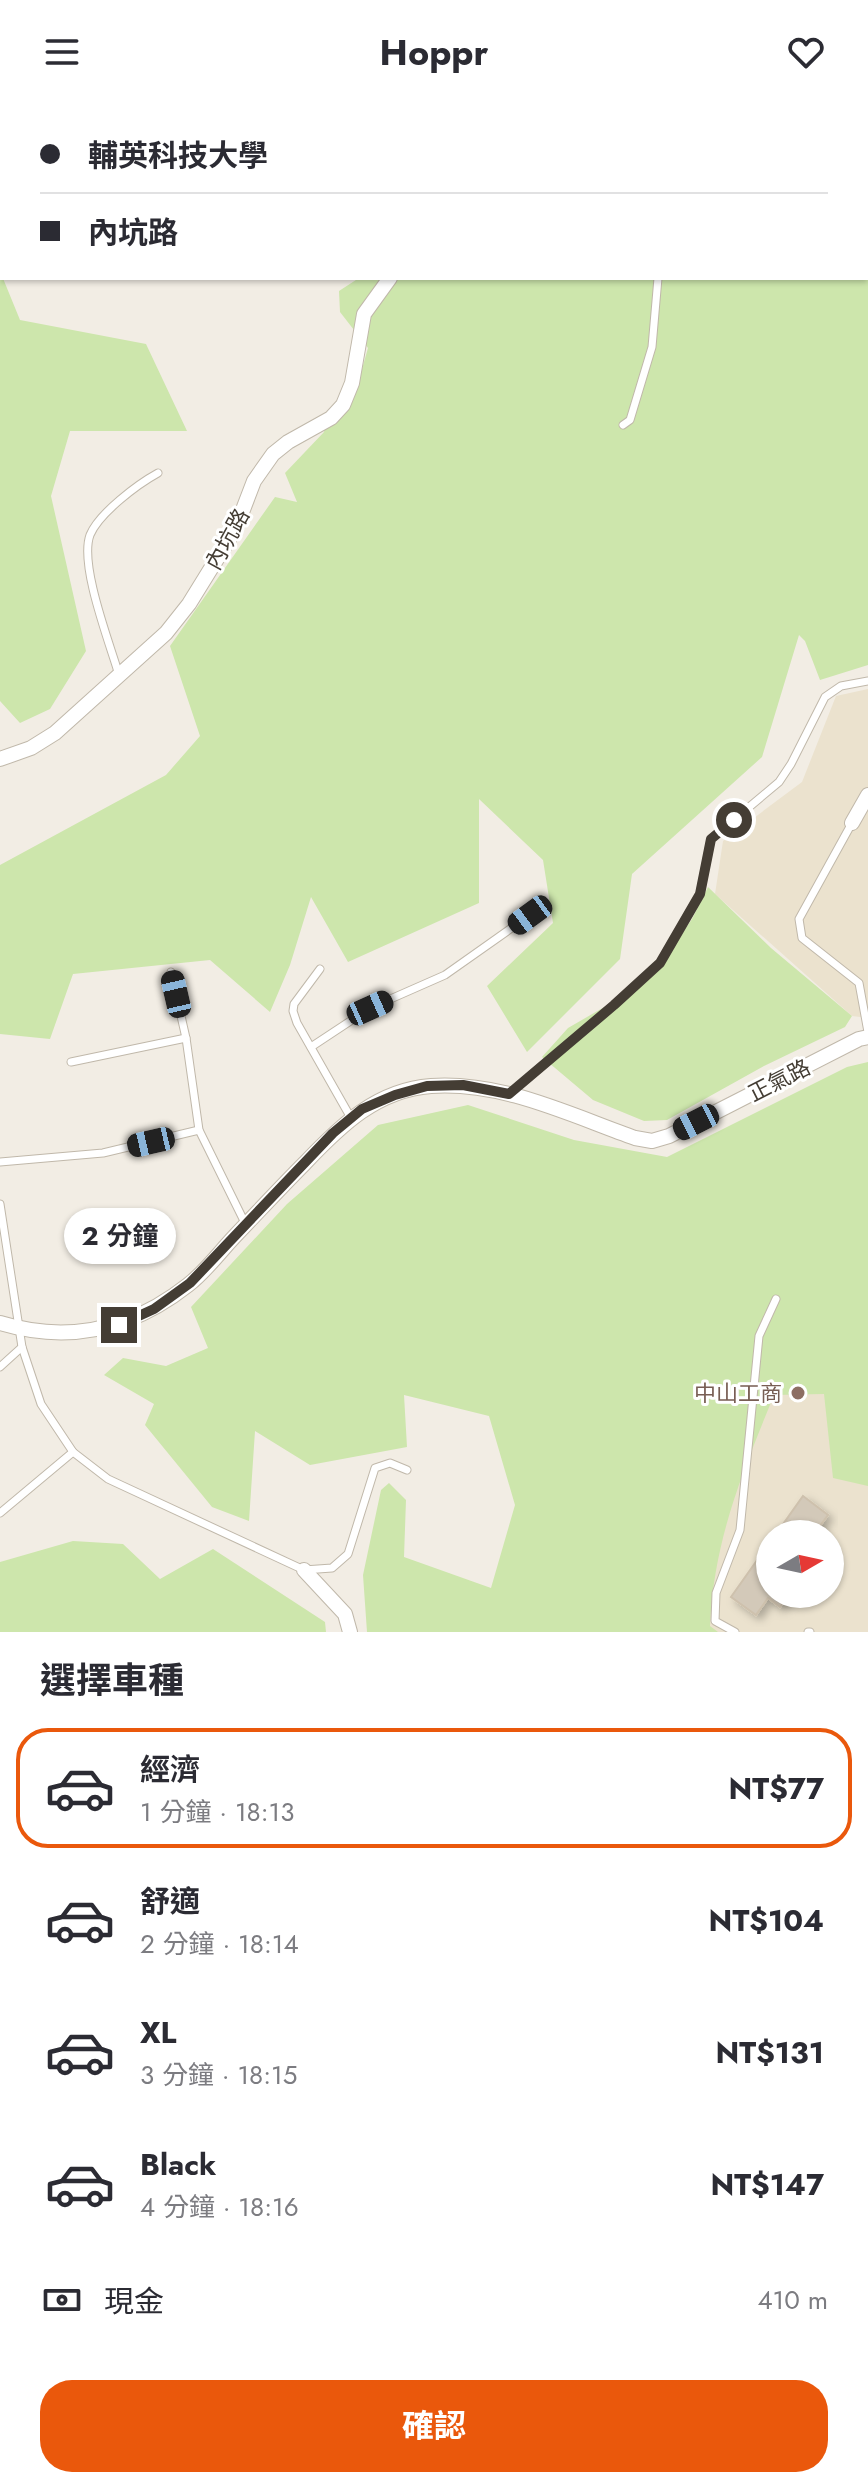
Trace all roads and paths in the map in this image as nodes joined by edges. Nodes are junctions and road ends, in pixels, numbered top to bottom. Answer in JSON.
{"nodes":[{"id":1,"x":389,"y":280,"type":"edge"},
{"id":2,"x":658,"y":280,"type":"edge"},
{"id":3,"x":623,"y":425,"type":"dead end"},
{"id":4,"x":158,"y":473,"type":"dead end"},
{"id":5,"x":119,"y":678,"type":"junction"},
{"id":6,"x":868,"y":681,"type":"edge"},
{"id":7,"x":0,"y":759,"type":"edge"},
{"id":8,"x":868,"y":795,"type":"edge"},
{"id":9,"x":852,"y":823,"type":"joint"},
{"id":10,"x":530,"y":915,"type":"dead end"},
{"id":11,"x":320,"y":969,"type":"dead end"},
{"id":12,"x":171,"y":972,"type":"dead end"},
{"id":13,"x":868,"y":1035,"type":"edge"},
{"id":14,"x":186,"y":1038,"type":"junction"},
{"id":15,"x":311,"y":1047,"type":"junction"},
{"id":16,"x":71,"y":1062,"type":"dead end"},
{"id":17,"x":509,"y":1094,"type":"junction"},
{"id":18,"x":351,"y":1118,"type":"junction"},
{"id":19,"x":199,"y":1130,"type":"junction"},
{"id":20,"x":0,"y":1162,"type":"edge"},
{"id":21,"x":0,"y":1204,"type":"edge"},
{"id":22,"x":246,"y":1225,"type":"junction"},
{"id":23,"x":776,"y":1299,"type":"dead end"},
{"id":24,"x":0,"y":1323,"type":"edge"},
{"id":25,"x":20,"y":1329,"type":"junction"},
{"id":26,"x":22,"y":1347,"type":"junction"},
{"id":27,"x":0,"y":1367,"type":"edge"},
{"id":28,"x":73,"y":1452,"type":"junction"},
{"id":29,"x":407,"y":1470,"type":"dead end"},
{"id":30,"x":0,"y":1513,"type":"edge"},
{"id":31,"x":304,"y":1570,"type":"junction"},
{"id":32,"x":350,"y":1632,"type":"edge"},
{"id":33,"x":735,"y":1632,"type":"edge"}],
"edges":[{"from":1,"to":5,"type":"street","name":"內坑路"},
{"from":2,"to":3,"type":"lane"},
{"from":4,"to":5,"type":"lane"},
{"from":5,"to":7,"type":"street","name":"內坑路"},
{"from":6,"to":17,"type":"lane"},
{"from":8,"to":9,"type":"street"},
{"from":9,"to":13,"type":"lane"},
{"from":10,"to":15,"type":"lane"},
{"from":11,"to":15,"type":"lane"},
{"from":12,"to":14,"type":"lane"},
{"from":13,"to":17,"type":"street","name":"正氣路"},
{"from":14,"to":16,"type":"lane"},
{"from":14,"to":19,"type":"lane"},
{"from":15,"to":18,"type":"lane"},
{"from":17,"to":18,"type":"street"},
{"from":18,"to":22,"type":"street"},
{"from":19,"to":20,"type":"lane"},
{"from":19,"to":22,"type":"lane"},
{"from":21,"to":25,"type":"lane"},
{"from":22,"to":25,"type":"street"},
{"from":23,"to":33,"type":"lane"},
{"from":24,"to":25,"type":"street"},
{"from":25,"to":26,"type":"lane"},
{"from":26,"to":27,"type":"lane"},
{"from":26,"to":28,"type":"lane"},
{"from":28,"to":30,"type":"lane"},
{"from":28,"to":31,"type":"lane"},
{"from":29,"to":31,"type":"lane"},
{"from":31,"to":32,"type":"street"}]}
